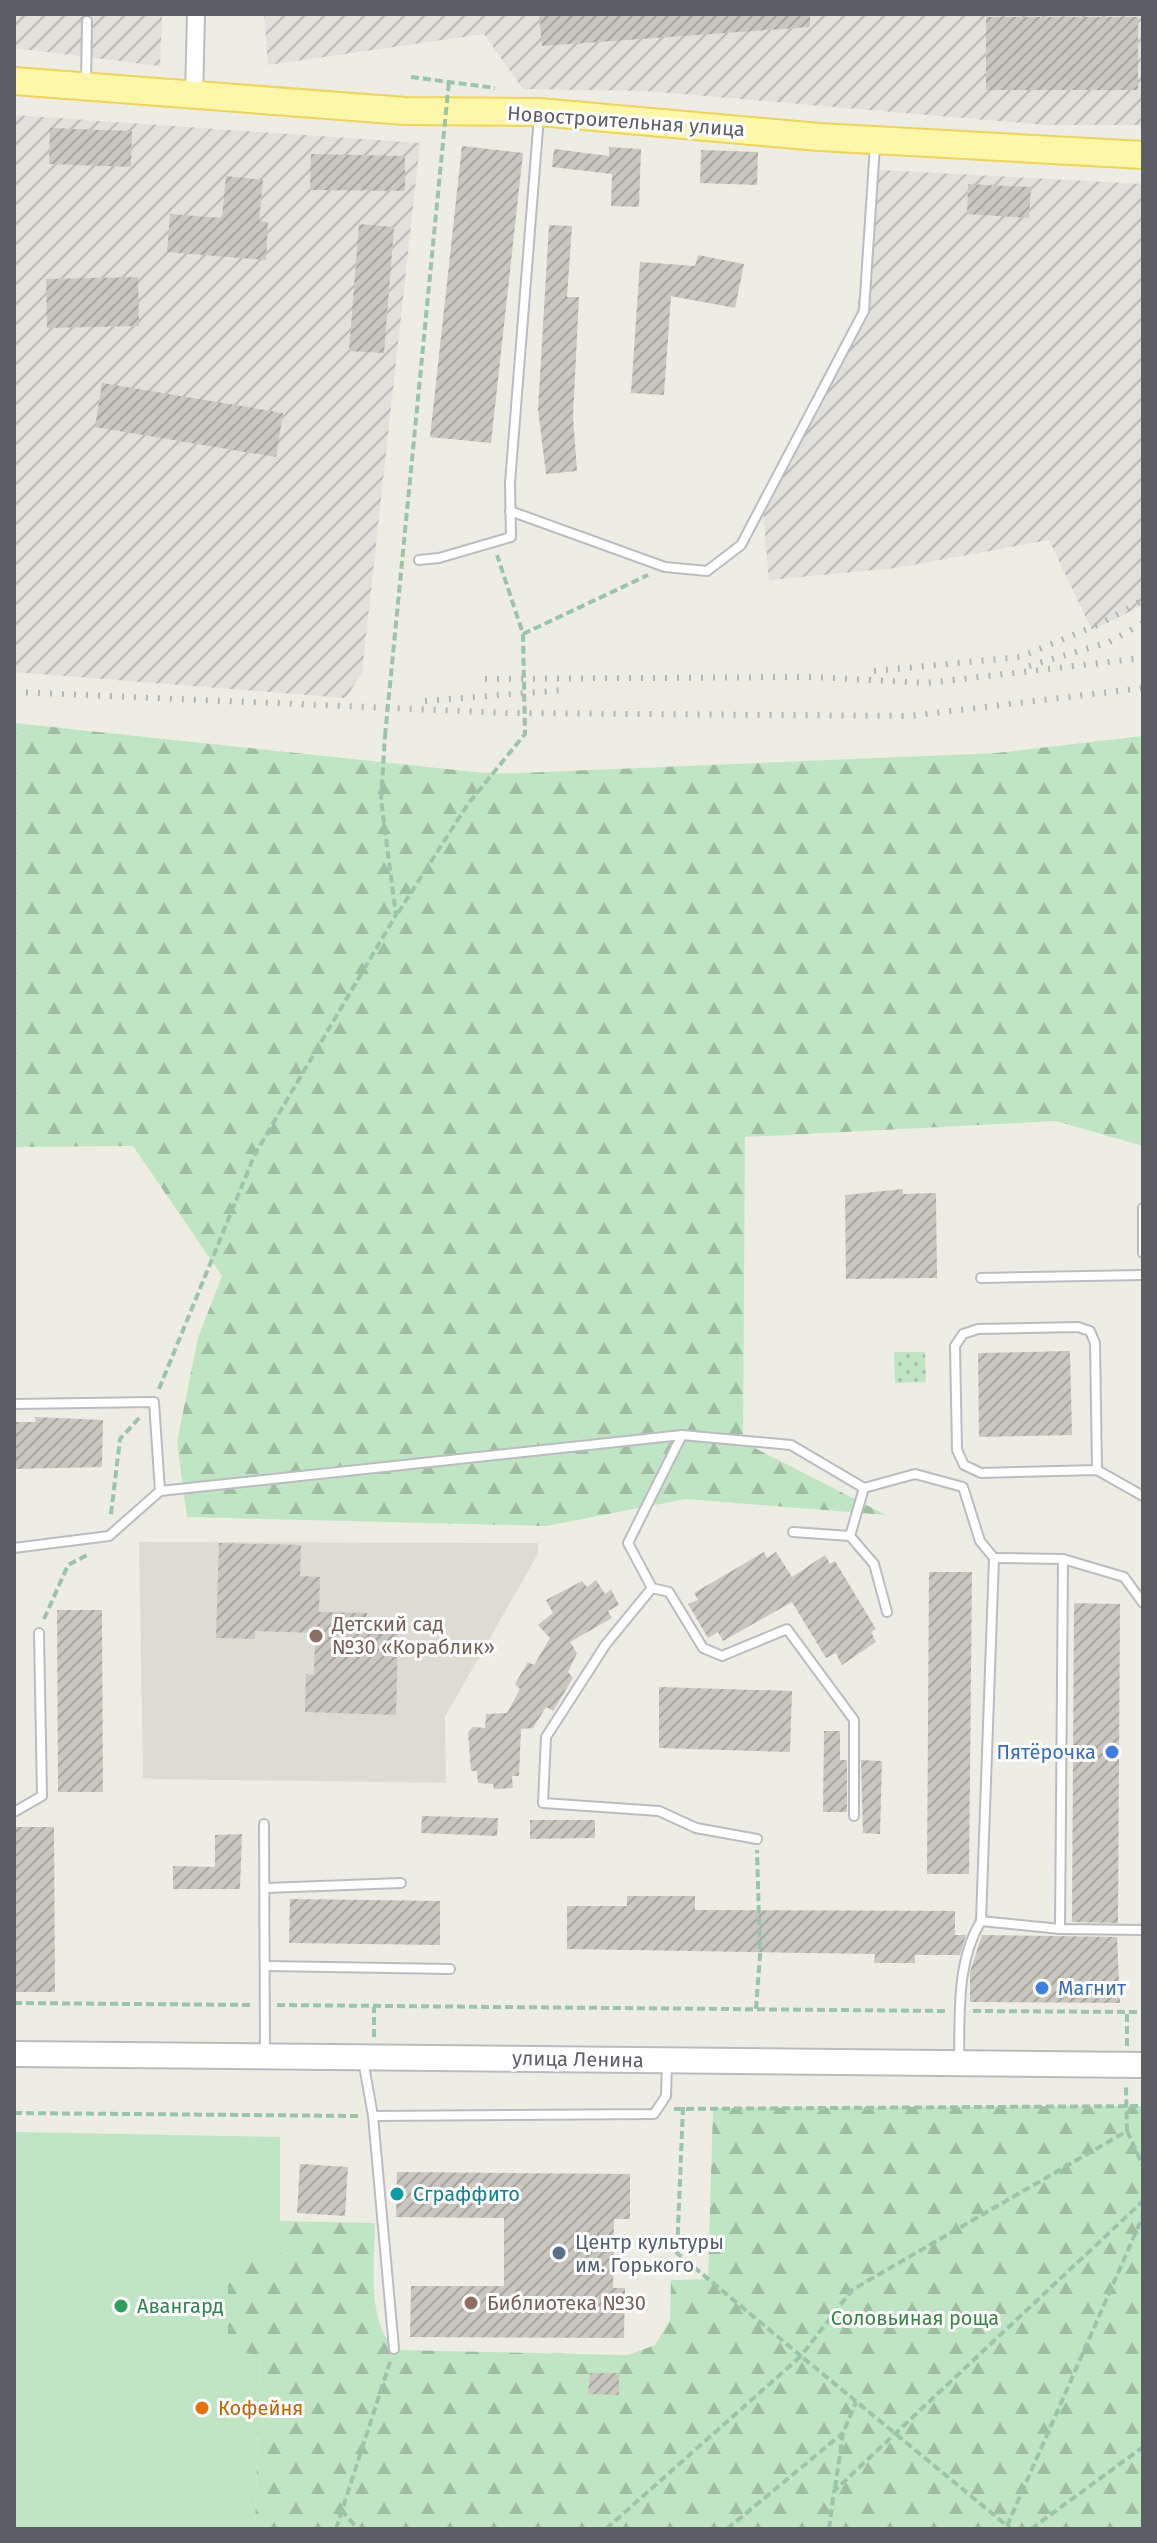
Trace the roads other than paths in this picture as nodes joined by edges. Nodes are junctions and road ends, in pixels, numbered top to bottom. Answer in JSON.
{"nodes":[{"id":1,"x":196,"y":14,"type":"edge"},
{"id":2,"x":87,"y":21,"type":"dead end"},
{"id":3,"x":14,"y":81,"type":"edge"},
{"id":4,"x":86,"y":87,"type":"junction"},
{"id":5,"x":194,"y":97,"type":"junction"},
{"id":6,"x":539,"y":112,"type":"junction"},
{"id":7,"x":875,"y":140,"type":"junction"},
{"id":8,"x":1143,"y":155,"type":"edge"},
{"id":9,"x":510,"y":511,"type":"junction"},
{"id":10,"x":419,"y":560,"type":"dead end"},
{"id":11,"x":1143,"y":1208,"type":"edge"},
{"id":12,"x":1143,"y":1253,"type":"edge"},
{"id":13,"x":1143,"y":1275,"type":"edge"},
{"id":14,"x":981,"y":1278,"type":"dead end"},
{"id":15,"x":14,"y":1404,"type":"edge"},
{"id":16,"x":682,"y":1435,"type":"junction"},
{"id":17,"x":1097,"y":1470,"type":"junction"},
{"id":18,"x":864,"y":1488,"type":"junction"},
{"id":19,"x":160,"y":1491,"type":"junction"},
{"id":20,"x":1143,"y":1496,"type":"edge"},
{"id":21,"x":793,"y":1532,"type":"dead end"},
{"id":22,"x":850,"y":1536,"type":"junction"},
{"id":23,"x":14,"y":1548,"type":"edge"},
{"id":24,"x":994,"y":1558,"type":"junction"},
{"id":25,"x":1063,"y":1559,"type":"junction"},
{"id":26,"x":652,"y":1588,"type":"junction"},
{"id":27,"x":1143,"y":1603,"type":"edge"},
{"id":28,"x":887,"y":1612,"type":"dead end"},
{"id":29,"x":39,"y":1633,"type":"road end"},
{"id":30,"x":14,"y":1812,"type":"edge"},
{"id":31,"x":854,"y":1816,"type":"dead end"},
{"id":32,"x":264,"y":1824,"type":"dead end"},
{"id":33,"x":757,"y":1839,"type":"road end"},
{"id":34,"x":401,"y":1883,"type":"dead end"},
{"id":35,"x":266,"y":1888,"type":"junction"},
{"id":36,"x":981,"y":1921,"type":"junction"},
{"id":37,"x":1060,"y":1929,"type":"junction"},
{"id":38,"x":1143,"y":1930,"type":"edge"},
{"id":39,"x":266,"y":1966,"type":"junction"},
{"id":40,"x":450,"y":1969,"type":"dead end"},
{"id":41,"x":14,"y":2054,"type":"edge"},
{"id":42,"x":265,"y":2056,"type":"junction"},
{"id":43,"x":368,"y":2057,"type":"junction"},
{"id":44,"x":667,"y":2060,"type":"junction"},
{"id":45,"x":959,"y":2063,"type":"junction"},
{"id":46,"x":1135,"y":2065,"type":"edge"},
{"id":47,"x":373,"y":2116,"type":"junction"},
{"id":48,"x":394,"y":2349,"type":"road end"}],
"edges":[{"from":1,"to":5,"type":"street"},
{"from":2,"to":4,"type":"lane"},
{"from":3,"to":4,"type":"main road","name":"Новостроительная улица"},
{"from":4,"to":5,"type":"main road","name":"Новостроительная улица"},
{"from":5,"to":6,"type":"main road","name":"Новостроительная улица"},
{"from":6,"to":7,"type":"main road","name":"Новостроительная улица"},
{"from":6,"to":9,"type":"lane"},
{"from":7,"to":8,"type":"main road","name":"Новостроительная улица"},
{"from":7,"to":9,"type":"lane"},
{"from":9,"to":10,"type":"lane"},
{"from":11,"to":12,"type":"lane"},
{"from":13,"to":14,"type":"lane"},
{"from":15,"to":19,"type":"lane"},
{"from":16,"to":18,"type":"lane"},
{"from":16,"to":19,"type":"lane"},
{"from":16,"to":26,"type":"lane"},
{"from":17,"to":17,"type":"lane"},
{"from":17,"to":20,"type":"lane"},
{"from":18,"to":22,"type":"lane"},
{"from":18,"to":24,"type":"lane"},
{"from":19,"to":23,"type":"lane"},
{"from":21,"to":22,"type":"lane"},
{"from":22,"to":28,"type":"lane"},
{"from":24,"to":25,"type":"lane"},
{"from":24,"to":36,"type":"lane"},
{"from":25,"to":27,"type":"lane"},
{"from":25,"to":37,"type":"lane"},
{"from":26,"to":31,"type":"lane"},
{"from":26,"to":33,"type":"lane"},
{"from":29,"to":30,"type":"lane"},
{"from":32,"to":35,"type":"lane"},
{"from":34,"to":35,"type":"lane"},
{"from":35,"to":39,"type":"lane"},
{"from":36,"to":37,"type":"lane"},
{"from":36,"to":45,"type":"lane"},
{"from":37,"to":38,"type":"lane"},
{"from":39,"to":40,"type":"lane"},
{"from":39,"to":42,"type":"lane"},
{"from":41,"to":42,"type":"main road","name":"улица Ленина"},
{"from":42,"to":43,"type":"main road","name":"улица Ленина"},
{"from":43,"to":44,"type":"main road","name":"улица Ленина"},
{"from":43,"to":47,"type":"lane"},
{"from":44,"to":45,"type":"main road","name":"улица Ленина"},
{"from":44,"to":47,"type":"lane"},
{"from":45,"to":46,"type":"main road","name":"улица Ленина"},
{"from":47,"to":48,"type":"lane"}]}
